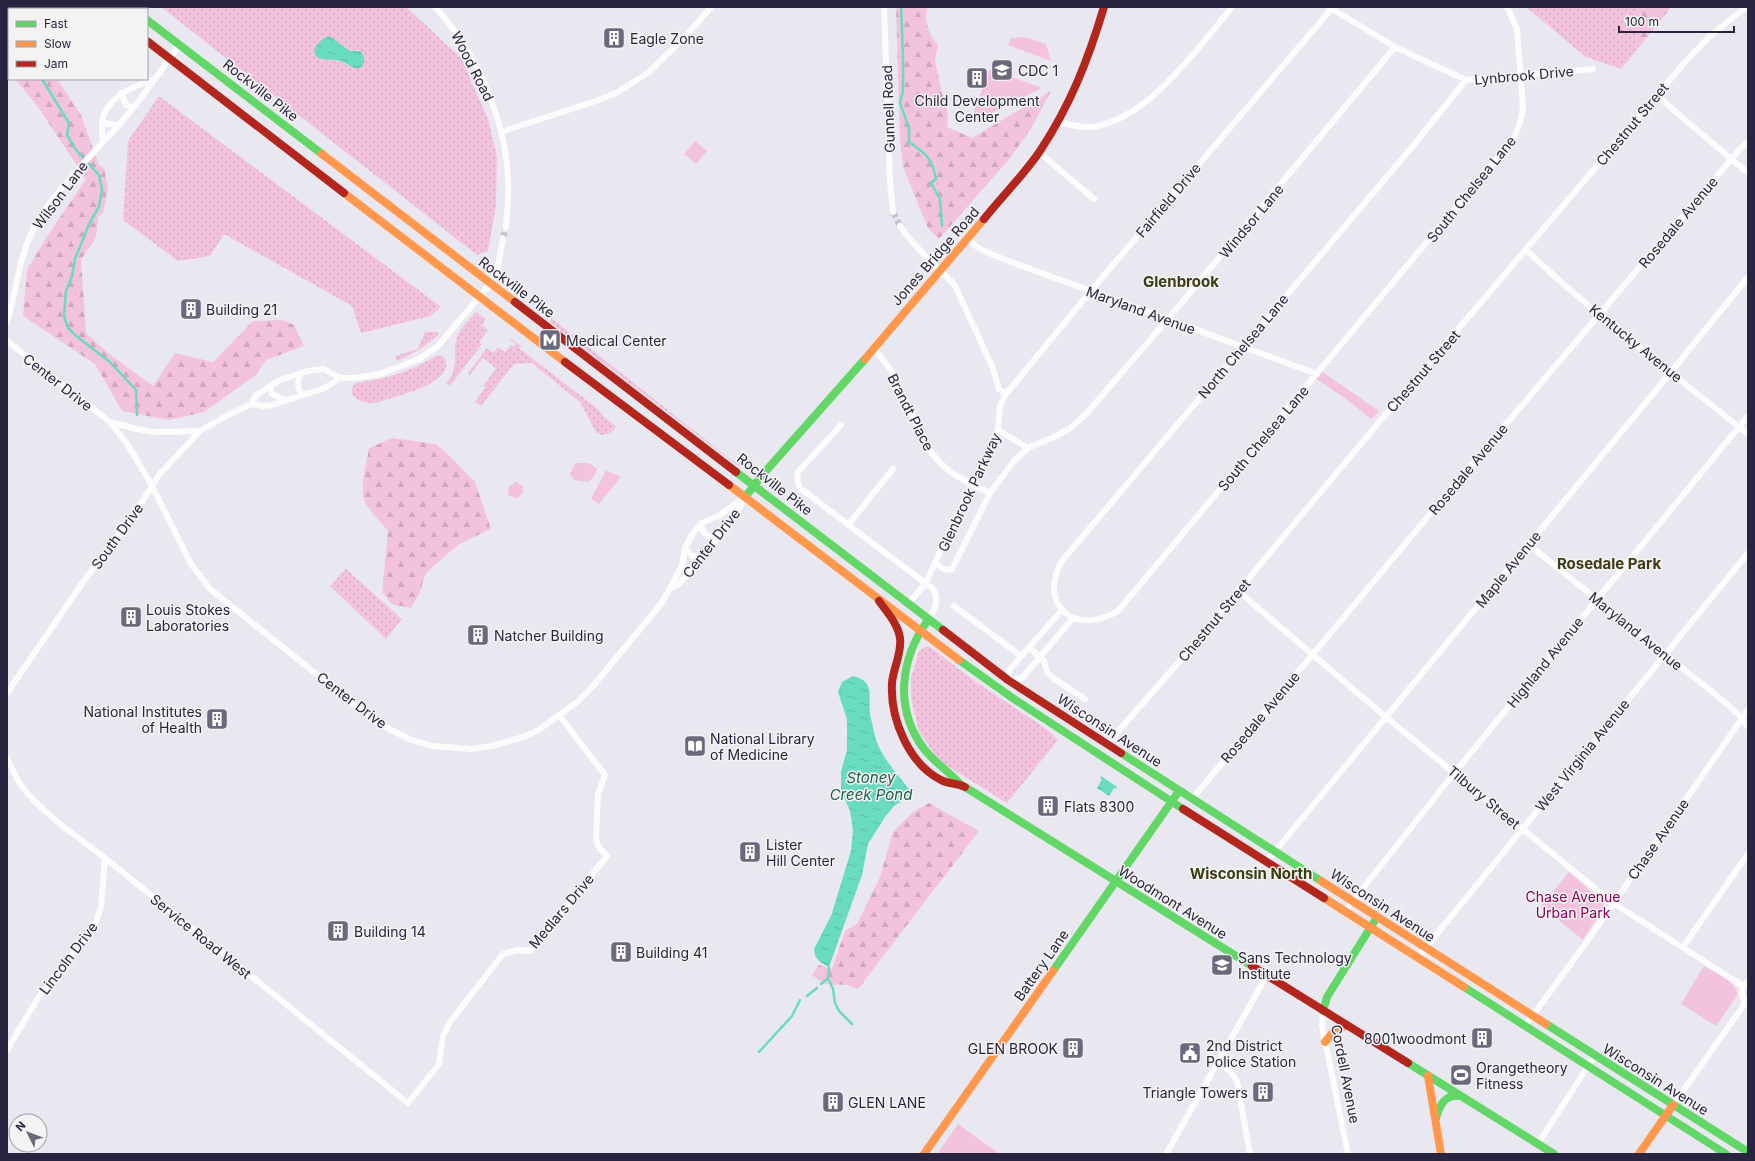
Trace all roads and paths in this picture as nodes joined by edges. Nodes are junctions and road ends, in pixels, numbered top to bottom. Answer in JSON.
{"nodes":[{"id":1,"x":435,"y":7,"type":"edge"},
{"id":2,"x":711,"y":7,"type":"edge"},
{"id":3,"x":884,"y":7,"type":"edge"},
{"id":4,"x":1104,"y":7,"type":"edge"},
{"id":5,"x":1232,"y":7,"type":"edge"},
{"id":6,"x":1507,"y":7,"type":"edge"},
{"id":7,"x":1746,"y":7,"type":"edge"},
{"id":8,"x":1331,"y":8,"type":"edge"},
{"id":9,"x":148,"y":21,"type":"edge"},
{"id":10,"x":148,"y":42,"type":"edge"},
{"id":11,"x":180,"y":44,"type":"junction"},
{"id":12,"x":1395,"y":47,"type":"junction"},
{"id":13,"x":170,"y":58,"type":"junction"},
{"id":14,"x":1593,"y":69,"type":"dead end"},
{"id":15,"x":1521,"y":75,"type":"junction"},
{"id":16,"x":154,"y":78,"type":"junction"},
{"id":17,"x":1466,"y":80,"type":"junction"},
{"id":18,"x":121,"y":94,"type":"junction"},
{"id":19,"x":1657,"y":96,"type":"junction"},
{"id":20,"x":133,"y":108,"type":"junction"},
{"id":21,"x":103,"y":121,"type":"junction"},
{"id":22,"x":1058,"y":122,"type":"junction"},
{"id":23,"x":119,"y":125,"type":"junction"},
{"id":24,"x":501,"y":132,"type":"junction"},
{"id":25,"x":103,"y":142,"type":"junction"},
{"id":26,"x":1748,"y":142,"type":"edge"},
{"id":27,"x":1039,"y":152,"type":"junction"},
{"id":28,"x":1732,"y":159,"type":"junction"},
{"id":29,"x":1748,"y":173,"type":"edge"},
{"id":30,"x":1094,"y":199,"type":"dead end"},
{"id":31,"x":893,"y":212,"type":"tunnel mouth"},
{"id":32,"x":900,"y":226,"type":"tunnel mouth"},
{"id":33,"x":506,"y":227,"type":"tunnel mouth"},
{"id":34,"x":503,"y":238,"type":"tunnel mouth"},
{"id":35,"x":968,"y":239,"type":"junction"},
{"id":36,"x":1526,"y":250,"type":"junction"},
{"id":37,"x":940,"y":270,"type":"junction"},
{"id":38,"x":1748,"y":277,"type":"edge"},
{"id":39,"x":490,"y":284,"type":"junction"},
{"id":40,"x":1090,"y":292,"type":"junction"},
{"id":41,"x":479,"y":298,"type":"junction"},
{"id":42,"x":1600,"y":314,"type":"junction"},
{"id":43,"x":1168,"y":319,"type":"junction"},
{"id":44,"x":7,"y":322,"type":"edge"},
{"id":45,"x":7,"y":341,"type":"edge"},
{"id":46,"x":1242,"y":347,"type":"junction"},
{"id":47,"x":874,"y":349,"type":"junction"},
{"id":48,"x":1671,"y":372,"type":"junction"},
{"id":49,"x":301,"y":373,"type":"junction"},
{"id":50,"x":1317,"y":374,"type":"junction"},
{"id":51,"x":340,"y":378,"type":"junction"},
{"id":52,"x":269,"y":387,"type":"junction"},
{"id":53,"x":1006,"y":394,"type":"junction"},
{"id":54,"x":302,"y":395,"type":"junction"},
{"id":55,"x":286,"y":400,"type":"junction"},
{"id":56,"x":252,"y":404,"type":"junction"},
{"id":57,"x":1748,"y":416,"type":"edge"},
{"id":58,"x":110,"y":422,"type":"junction"},
{"id":59,"x":841,"y":425,"type":"dead end"},
{"id":60,"x":1739,"y":426,"type":"junction"},
{"id":61,"x":998,"y":430,"type":"junction"},
{"id":62,"x":200,"y":432,"type":"junction"},
{"id":63,"x":1748,"y":434,"type":"edge"},
{"id":64,"x":1028,"y":448,"type":"junction"},
{"id":65,"x":893,"y":469,"type":"dead end"},
{"id":66,"x":972,"y":484,"type":"junction"},
{"id":67,"x":755,"y":485,"type":"junction"},
{"id":68,"x":152,"y":486,"type":"junction"},
{"id":69,"x":990,"y":493,"type":"junction"},
{"id":70,"x":745,"y":497,"type":"junction"},
{"id":71,"x":702,"y":523,"type":"junction"},
{"id":72,"x":848,"y":525,"type":"junction"},
{"id":73,"x":717,"y":537,"type":"junction"},
{"id":74,"x":1528,"y":544,"type":"junction"},
{"id":75,"x":685,"y":548,"type":"junction"},
{"id":76,"x":1748,"y":553,"type":"edge"},
{"id":77,"x":700,"y":557,"type":"junction"},
{"id":78,"x":936,"y":562,"type":"junction"},
{"id":79,"x":925,"y":584,"type":"junction"},
{"id":80,"x":672,"y":588,"type":"junction"},
{"id":81,"x":1238,"y":591,"type":"junction"},
{"id":82,"x":874,"y":595,"type":"junction"},
{"id":83,"x":1597,"y":599,"type":"junction"},
{"id":84,"x":908,"y":604,"type":"junction"},
{"id":85,"x":954,"y":606,"type":"dead end"},
{"id":86,"x":1062,"y":610,"type":"junction"},
{"id":87,"x":1073,"y":618,"type":"junction"},
{"id":88,"x":928,"y":620,"type":"junction"},
{"id":89,"x":920,"y":631,"type":"junction"},
{"id":90,"x":1029,"y":647,"type":"junction"},
{"id":91,"x":1313,"y":654,"type":"junction"},
{"id":92,"x":1665,"y":654,"type":"junction"},
{"id":93,"x":1021,"y":656,"type":"junction"},
{"id":94,"x":1040,"y":657,"type":"junction"},
{"id":95,"x":1008,"y":680,"type":"junction"},
{"id":96,"x":1002,"y":689,"type":"junction"},
{"id":97,"x":7,"y":693,"type":"edge"},
{"id":98,"x":1085,"y":700,"type":"dead end"},
{"id":99,"x":1748,"y":710,"type":"edge"},
{"id":100,"x":560,"y":715,"type":"junction"},
{"id":101,"x":1387,"y":717,"type":"junction"},
{"id":102,"x":1742,"y":719,"type":"junction"},
{"id":103,"x":1748,"y":727,"type":"edge"},
{"id":104,"x":1107,"y":744,"type":"junction"},
{"id":105,"x":1099,"y":755,"type":"junction"},
{"id":106,"x":7,"y":758,"type":"edge"},
{"id":107,"x":1455,"y":772,"type":"junction"},
{"id":108,"x":963,"y":786,"type":"junction"},
{"id":109,"x":1179,"y":791,"type":"junction"},
{"id":110,"x":1192,"y":799,"type":"junction"},
{"id":111,"x":1171,"y":801,"type":"junction"},
{"id":112,"x":1522,"y":829,"type":"junction"},
{"id":113,"x":1276,"y":851,"type":"junction"},
{"id":114,"x":1748,"y":854,"type":"edge"},
{"id":115,"x":105,"y":858,"type":"junction"},
{"id":116,"x":1267,"y":861,"type":"junction"},
{"id":117,"x":1115,"y":881,"type":"junction"},
{"id":118,"x":1352,"y":901,"type":"junction"},
{"id":119,"x":1612,"y":903,"type":"junction"},
{"id":120,"x":1345,"y":911,"type":"junction"},
{"id":121,"x":1377,"y":917,"type":"junction"},
{"id":122,"x":1370,"y":927,"type":"junction"},
{"id":123,"x":1426,"y":947,"type":"junction"},
{"id":124,"x":1683,"y":947,"type":"junction"},
{"id":125,"x":1418,"y":957,"type":"junction"},
{"id":126,"x":1267,"y":975,"type":"junction"},
{"id":127,"x":1746,"y":984,"type":"edge"},
{"id":128,"x":1747,"y":1002,"type":"edge"},
{"id":129,"x":1323,"y":1011,"type":"junction"},
{"id":130,"x":1534,"y":1016,"type":"junction"},
{"id":131,"x":1347,"y":1025,"type":"junction"},
{"id":132,"x":1525,"y":1026,"type":"junction"},
{"id":133,"x":1325,"y":1042,"type":"junction"},
{"id":134,"x":7,"y":1050,"type":"edge"},
{"id":135,"x":1595,"y":1055,"type":"junction"},
{"id":136,"x":1217,"y":1063,"type":"junction"},
{"id":137,"x":1587,"y":1066,"type":"junction"},
{"id":138,"x":1428,"y":1076,"type":"junction"},
{"id":139,"x":1461,"y":1096,"type":"junction"},
{"id":140,"x":408,"y":1103,"type":"joint"},
{"id":141,"x":1673,"y":1105,"type":"junction"},
{"id":142,"x":1665,"y":1115,"type":"junction"},
{"id":143,"x":1435,"y":1123,"type":"junction"},
{"id":144,"x":1538,"y":1144,"type":"junction"},
{"id":145,"x":1748,"y":1152,"type":"edge"},
{"id":146,"x":924,"y":1154,"type":"edge"},
{"id":147,"x":1166,"y":1154,"type":"edge"},
{"id":148,"x":1250,"y":1154,"type":"edge"},
{"id":149,"x":1348,"y":1154,"type":"edge"},
{"id":150,"x":1441,"y":1154,"type":"edge"},
{"id":151,"x":1554,"y":1154,"type":"edge"},
{"id":152,"x":1639,"y":1154,"type":"edge"},
{"id":153,"x":1726,"y":1154,"type":"edge"}],
"edges":[{"from":1,"to":24,"type":"street","name":"Wood Road"},
{"from":2,"to":24,"type":"street"},
{"from":3,"to":31,"type":"street","name":"Gunnell Road"},
{"from":4,"to":22,"type":"main road","name":"Jones Bridge Road"},
{"from":5,"to":22,"type":"street"},
{"from":6,"to":15,"type":"street","name":"South Chelsea Lane"},
{"from":7,"to":19,"type":"street","name":"Chestnut Street"},
{"from":8,"to":12,"type":"street","name":"Lynbrook Drive"},
{"from":8,"to":40,"type":"street","name":"Fairfield Drive"},
{"from":9,"to":11,"type":"main road","name":"Rockville Pike"},
{"from":10,"to":13,"type":"main road","name":"Rockville Pike"},
{"from":11,"to":13,"type":"street","name":"Wilson Lane"},
{"from":11,"to":39,"type":"main road","name":"Rockville Pike"},
{"from":12,"to":17,"type":"street","name":"Lynbrook Drive"},
{"from":12,"to":43,"type":"street","name":"Windsor Lane"},
{"from":13,"to":16,"type":"street","name":"Wilson Lane"},
{"from":13,"to":41,"type":"main road","name":"Rockville Pike"},
{"from":14,"to":15,"type":"street","name":"Lynbrook Drive"},
{"from":15,"to":17,"type":"street","name":"Lynbrook Drive"},
{"from":15,"to":50,"type":"street","name":"South Chelsea Lane"},
{"from":16,"to":18,"type":"street","name":"Wilson Lane"},
{"from":16,"to":20,"type":"street","name":"Wilson Lane"},
{"from":17,"to":46,"type":"street","name":"North Chelsea Lane"},
{"from":18,"to":20,"type":"street"},
{"from":18,"to":21,"type":"street","name":"Wilson Lane"},
{"from":19,"to":28,"type":"street"},
{"from":19,"to":36,"type":"street","name":"Chestnut Street"},
{"from":20,"to":23,"type":"street","name":"Wilson Lane"},
{"from":21,"to":23,"type":"street"},
{"from":21,"to":25,"type":"street","name":"Wilson Lane"},
{"from":22,"to":27,"type":"main road","name":"Jones Bridge Road"},
{"from":23,"to":25,"type":"street","name":"Wilson Lane"},
{"from":24,"to":33,"type":"street","name":"Wood Road"},
{"from":25,"to":44,"type":"street","name":"Wilson Lane"},
{"from":26,"to":28,"type":"street","name":"Rosedale Avenue"},
{"from":27,"to":30,"type":"street"},
{"from":27,"to":35,"type":"main road","name":"Jones Bridge Road"},
{"from":28,"to":29,"type":"street"},
{"from":28,"to":42,"type":"street","name":"Rosedale Avenue"},
{"from":32,"to":37,"type":"street"},
{"from":34,"to":39,"type":"street"},
{"from":35,"to":37,"type":"main road","name":"Jones Bridge Road"},
{"from":35,"to":40,"type":"street","name":"Maryland Avenue"},
{"from":36,"to":42,"type":"street","name":"Kentucky Avenue"},
{"from":36,"to":81,"type":"street","name":"Chestnut Street"},
{"from":37,"to":47,"type":"main road","name":"Jones Bridge Road"},
{"from":37,"to":53,"type":"street"},
{"from":38,"to":48,"type":"street","name":"Maple Avenue"},
{"from":39,"to":41,"type":"street","name":"South Drive"},
{"from":39,"to":67,"type":"main road","name":"Rockville Pike"},
{"from":40,"to":43,"type":"street","name":"Maryland Avenue"},
{"from":40,"to":53,"type":"street","name":"Fairfield Drive"},
{"from":41,"to":51,"type":"street","name":"South Drive"},
{"from":41,"to":70,"type":"main road","name":"Rockville Pike"},
{"from":42,"to":48,"type":"street","name":"Kentucky Avenue"},
{"from":42,"to":91,"type":"street","name":"Rosedale Avenue"},
{"from":43,"to":46,"type":"street","name":"Maryland Avenue"},
{"from":43,"to":64,"type":"street","name":"Windsor Lane"},
{"from":45,"to":58,"type":"street","name":"Center Drive"},
{"from":46,"to":50,"type":"street","name":"Maryland Avenue"},
{"from":46,"to":86,"type":"street","name":"North Chelsea Lane"},
{"from":47,"to":66,"type":"street","name":"Brandt Place"},
{"from":47,"to":67,"type":"main road","name":"Jones Bridge Road"},
{"from":48,"to":60,"type":"street","name":"Kentucky Avenue"},
{"from":48,"to":74,"type":"street","name":"Maple Avenue"},
{"from":49,"to":51,"type":"street","name":"South Drive"},
{"from":49,"to":52,"type":"street","name":"South Drive"},
{"from":49,"to":54,"type":"street"},
{"from":50,"to":87,"type":"street","name":"South Chelsea Lane"},
{"from":51,"to":54,"type":"street","name":"South Drive"},
{"from":52,"to":55,"type":"street"},
{"from":52,"to":56,"type":"street","name":"South Drive"},
{"from":53,"to":61,"type":"street","name":"Glenbrook Parkway"},
{"from":54,"to":55,"type":"street","name":"South Drive"},
{"from":55,"to":56,"type":"street","name":"South Drive"},
{"from":56,"to":62,"type":"street","name":"South Drive"},
{"from":57,"to":60,"type":"street","name":"Highland Avenue"},
{"from":58,"to":62,"type":"street","name":"Center Drive"},
{"from":58,"to":68,"type":"street","name":"Center Drive"},
{"from":59,"to":72,"type":"street"},
{"from":60,"to":63,"type":"street","name":"Kentucky Avenue"},
{"from":60,"to":83,"type":"street","name":"Highland Avenue"},
{"from":61,"to":64,"type":"street"},
{"from":61,"to":66,"type":"street","name":"Glenbrook Parkway"},
{"from":62,"to":68,"type":"street","name":"South Drive"},
{"from":64,"to":69,"type":"street","name":"Windsor Lane"},
{"from":65,"to":72,"type":"street"},
{"from":66,"to":69,"type":"street"},
{"from":66,"to":78,"type":"street","name":"Glenbrook Parkway"},
{"from":67,"to":70,"type":"main road","name":"Jones Bridge Road"},
{"from":67,"to":84,"type":"main road","name":"Rockville Pike"},
{"from":68,"to":97,"type":"street","name":"South Drive"},
{"from":68,"to":100,"type":"street","name":"Center Drive"},
{"from":69,"to":78,"type":"street","name":"Windsor Lane"},
{"from":70,"to":71,"type":"street","name":"Center Drive"},
{"from":70,"to":73,"type":"street","name":"Center Drive"},
{"from":70,"to":82,"type":"main road","name":"Rockville Pike"},
{"from":71,"to":73,"type":"street"},
{"from":71,"to":75,"type":"street","name":"Center Drive"},
{"from":72,"to":79,"type":"street"},
{"from":73,"to":77,"type":"street","name":"Center Drive"},
{"from":74,"to":83,"type":"street","name":"Maryland Avenue"},
{"from":74,"to":101,"type":"street","name":"Maple Avenue"},
{"from":75,"to":77,"type":"street"},
{"from":75,"to":80,"type":"street","name":"Center Drive"},
{"from":76,"to":92,"type":"street","name":"West Virginia Avenue"},
{"from":77,"to":80,"type":"street","name":"Center Drive"},
{"from":78,"to":79,"type":"street","name":"Glenbrook Parkway"},
{"from":79,"to":84,"type":"street","name":"Glenbrook Parkway"},
{"from":79,"to":88,"type":"street"},
{"from":80,"to":100,"type":"street","name":"Center Drive"},
{"from":81,"to":91,"type":"street","name":"Tilbury Street"},
{"from":81,"to":104,"type":"street","name":"Chestnut Street"},
{"from":82,"to":89,"type":"main road","name":"Rockville Pike"},
{"from":82,"to":108,"type":"main road","name":"Woodmont Avenue"},
{"from":83,"to":92,"type":"street","name":"Maryland Avenue"},
{"from":83,"to":107,"type":"street","name":"Highland Avenue"},
{"from":84,"to":88,"type":"main road","name":"Rockville Pike"},
{"from":85,"to":93,"type":"street"},
{"from":86,"to":87,"type":"street"},
{"from":86,"to":90,"type":"street"},
{"from":87,"to":94,"type":"street"},
{"from":88,"to":89,"type":"main road","name":"Woodmont Avenue"},
{"from":88,"to":95,"type":"main road","name":"Wisconsin Avenue"},
{"from":89,"to":96,"type":"main road","name":"Wisconsin Avenue"},
{"from":89,"to":108,"type":"main road","name":"Woodmont Avenue"},
{"from":90,"to":93,"type":"street"},
{"from":90,"to":94,"type":"street"},
{"from":91,"to":101,"type":"street","name":"Tilbury Street"},
{"from":91,"to":110,"type":"street","name":"Rosedale Avenue"},
{"from":92,"to":102,"type":"street","name":"Maryland Avenue"},
{"from":92,"to":112,"type":"street","name":"West Virginia Avenue"},
{"from":93,"to":95,"type":"street"},
{"from":94,"to":95,"type":"street"},
{"from":94,"to":98,"type":"street"},
{"from":95,"to":96,"type":"main road"},
{"from":95,"to":104,"type":"main road","name":"Wisconsin Avenue"},
{"from":96,"to":105,"type":"main road","name":"Wisconsin Avenue"},
{"from":99,"to":102,"type":"street","name":"Chase Avenue"},
{"from":100,"to":140,"type":"street","name":"Medlars Drive"},
{"from":101,"to":107,"type":"street","name":"Tilbury Street"},
{"from":101,"to":113,"type":"street","name":"Maple Avenue"},
{"from":102,"to":103,"type":"street","name":"Maryland Avenue"},
{"from":102,"to":119,"type":"street","name":"Chase Avenue"},
{"from":104,"to":105,"type":"main road"},
{"from":104,"to":109,"type":"main road","name":"Wisconsin Avenue"},
{"from":105,"to":111,"type":"main road","name":"Wisconsin Avenue"},
{"from":106,"to":115,"type":"street","name":"Service Road West"},
{"from":107,"to":112,"type":"street","name":"Tilbury Street"},
{"from":107,"to":118,"type":"street","name":"Highland Avenue"},
{"from":108,"to":117,"type":"main road","name":"Woodmont Avenue"},
{"from":109,"to":110,"type":"main road","name":"Wisconsin Avenue"},
{"from":109,"to":111,"type":"main road","name":"Battery Lane"},
{"from":110,"to":113,"type":"main road","name":"Wisconsin Avenue"},
{"from":111,"to":116,"type":"main road","name":"Wisconsin Avenue"},
{"from":111,"to":117,"type":"main road","name":"Battery Lane"},
{"from":112,"to":119,"type":"street","name":"Tilbury Street"},
{"from":112,"to":123,"type":"street","name":"West Virginia Avenue"},
{"from":113,"to":116,"type":"street","name":"Maple Avenue"},
{"from":113,"to":118,"type":"main road","name":"Wisconsin Avenue"},
{"from":114,"to":124,"type":"street"},
{"from":115,"to":134,"type":"street","name":"Lincoln Drive"},
{"from":115,"to":140,"type":"street","name":"Service Road West"},
{"from":116,"to":120,"type":"main road","name":"Wisconsin Avenue"},
{"from":117,"to":126,"type":"main road","name":"Woodmont Avenue"},
{"from":117,"to":146,"type":"main road","name":"Battery Lane"},
{"from":118,"to":120,"type":"street","name":"Highland Avenue"},
{"from":118,"to":121,"type":"main road","name":"Wisconsin Avenue"},
{"from":119,"to":124,"type":"street","name":"Tilbury Street"},
{"from":119,"to":130,"type":"street","name":"Chase Avenue"},
{"from":120,"to":122,"type":"main road","name":"Wisconsin Avenue"},
{"from":121,"to":122,"type":"main road","name":"Cordell Avenue"},
{"from":121,"to":123,"type":"main road","name":"Wisconsin Avenue"},
{"from":122,"to":125,"type":"main road","name":"Wisconsin Avenue"},
{"from":122,"to":129,"type":"main road","name":"Cordell Avenue"},
{"from":123,"to":125,"type":"street","name":"West Virginia Avenue"},
{"from":123,"to":130,"type":"main road","name":"Wisconsin Avenue"},
{"from":124,"to":127,"type":"street","name":"Tilbury Street"},
{"from":125,"to":132,"type":"main road","name":"Wisconsin Avenue"},
{"from":126,"to":129,"type":"main road","name":"Woodmont Avenue"},
{"from":126,"to":136,"type":"street"},
{"from":127,"to":128,"type":"street"},
{"from":128,"to":141,"type":"street"},
{"from":129,"to":131,"type":"main road","name":"Woodmont Avenue"},
{"from":129,"to":133,"type":"street","name":"Cordell Avenue"},
{"from":130,"to":132,"type":"street","name":"Chase Avenue"},
{"from":130,"to":135,"type":"main road","name":"Wisconsin Avenue"},
{"from":131,"to":133,"type":"main road"},
{"from":131,"to":138,"type":"main road","name":"Woodmont Avenue"},
{"from":132,"to":137,"type":"main road","name":"Wisconsin Avenue"},
{"from":133,"to":149,"type":"street","name":"Cordell Avenue"},
{"from":135,"to":137,"type":"street"},
{"from":135,"to":141,"type":"main road","name":"Wisconsin Avenue"},
{"from":136,"to":147,"type":"street"},
{"from":136,"to":148,"type":"street"},
{"from":137,"to":142,"type":"main road","name":"Wisconsin Avenue"},
{"from":137,"to":144,"type":"street"},
{"from":138,"to":139,"type":"main road","name":"Woodmont Avenue"},
{"from":138,"to":143,"type":"main road"},
{"from":139,"to":143,"type":"main road"},
{"from":139,"to":144,"type":"main road","name":"Woodmont Avenue"},
{"from":141,"to":142,"type":"main road"},
{"from":141,"to":145,"type":"main road","name":"Wisconsin Avenue"},
{"from":142,"to":152,"type":"main road"},
{"from":142,"to":153,"type":"main road","name":"Wisconsin Avenue"},
{"from":143,"to":150,"type":"main road"},
{"from":144,"to":151,"type":"main road","name":"Woodmont Avenue"}]}
